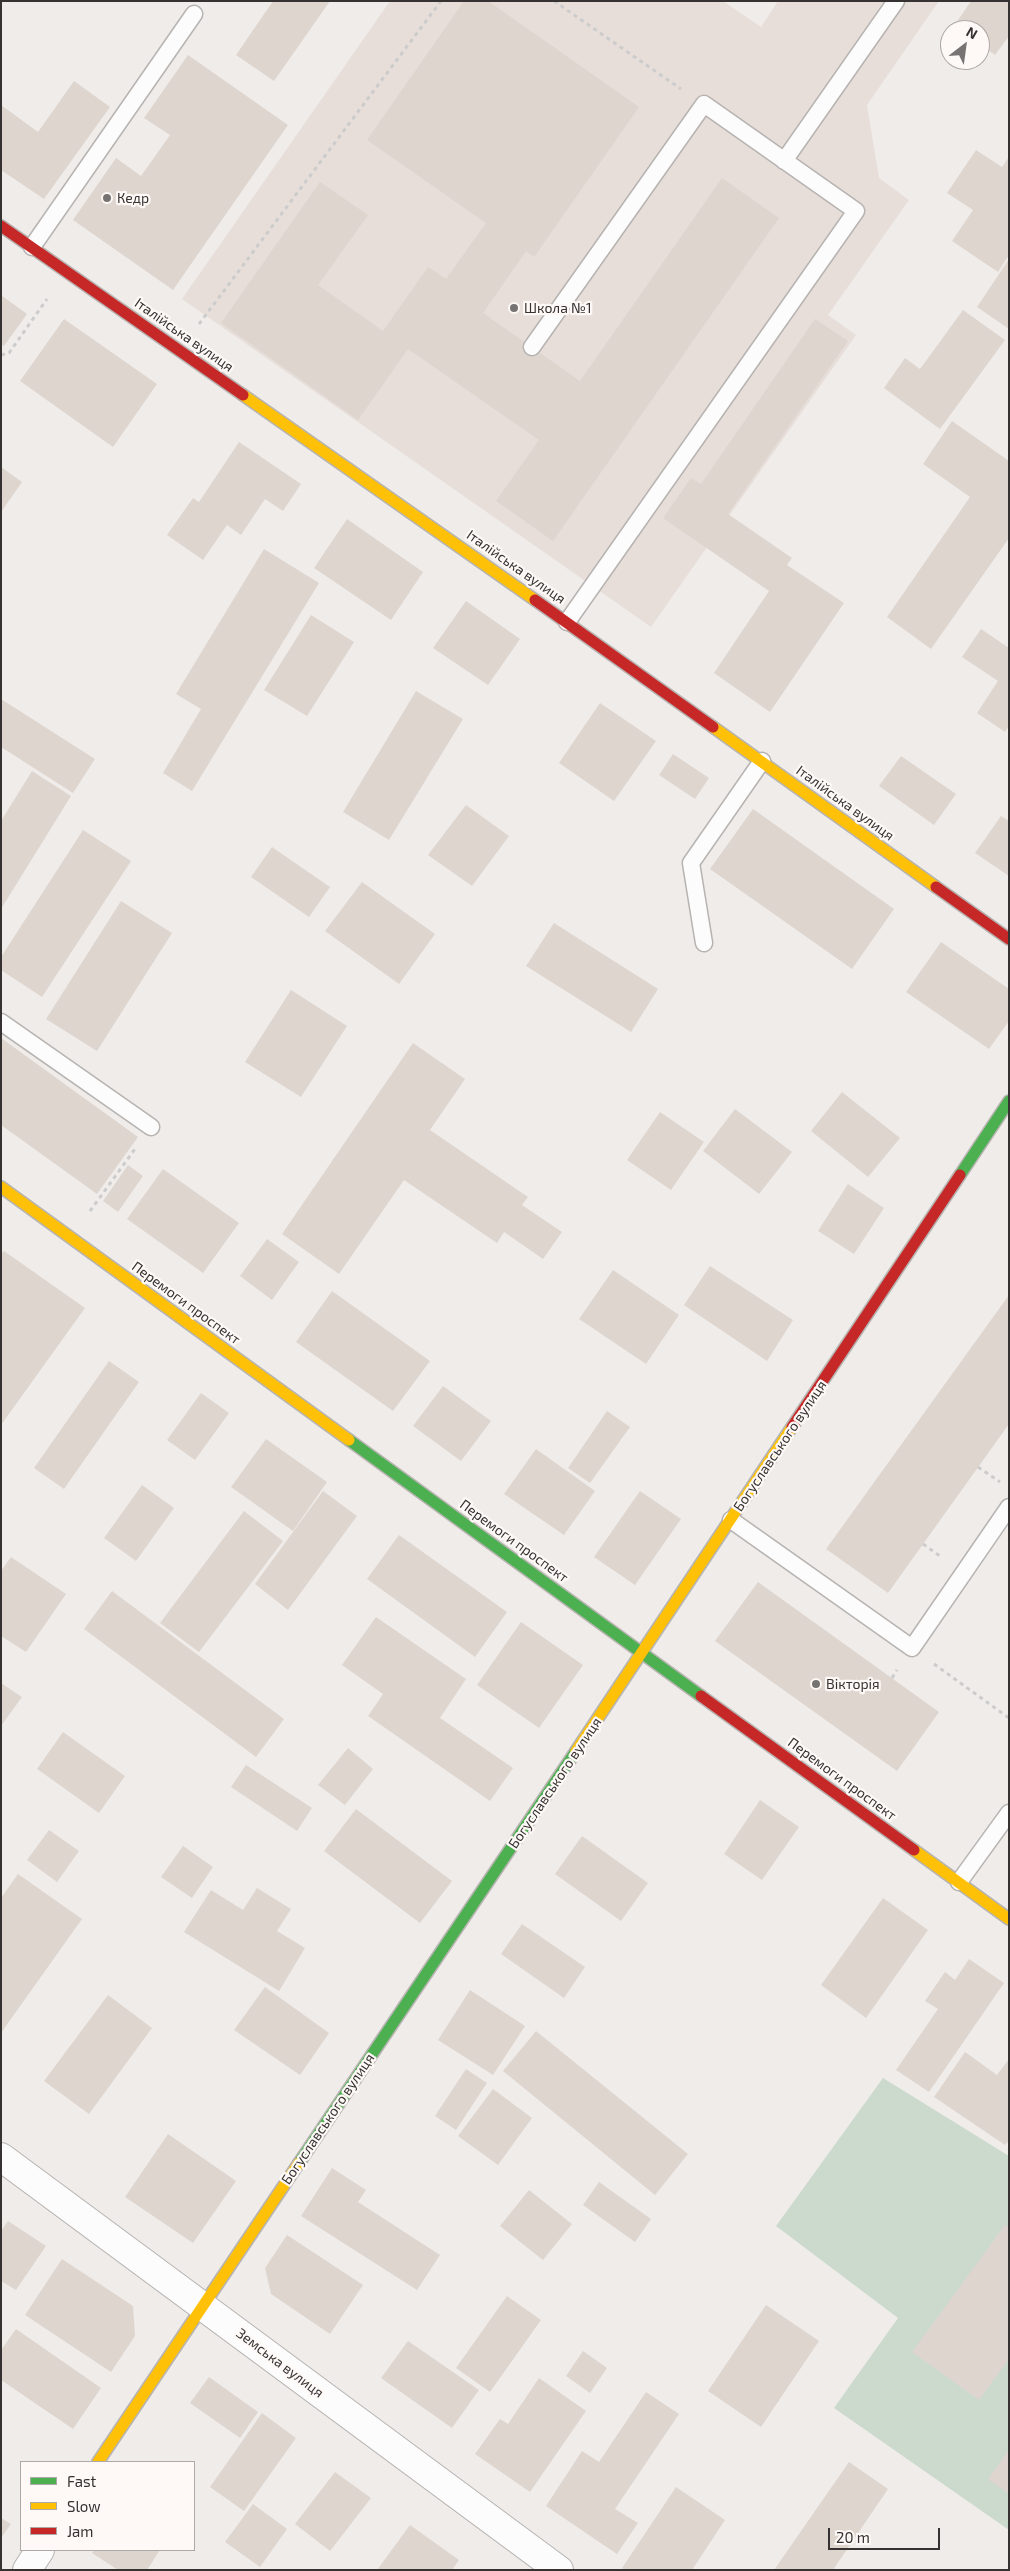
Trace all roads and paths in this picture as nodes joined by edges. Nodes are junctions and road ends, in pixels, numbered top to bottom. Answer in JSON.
{"nodes":[{"id":1,"x":440,"y":1,"type":"edge"},
{"id":2,"x":554,"y":1,"type":"edge"},
{"id":3,"x":896,"y":1,"type":"edge"},
{"id":4,"x":194,"y":14,"type":"dead end"},
{"id":5,"x":704,"y":104,"type":"junction"},
{"id":6,"x":784,"y":161,"type":"junction"},
{"id":7,"x":1,"y":226,"type":"edge"},
{"id":8,"x":32,"y":247,"type":"junction"},
{"id":9,"x":66,"y":271,"type":"junction"},
{"id":10,"x":532,"y":347,"type":"dead end"},
{"id":11,"x":180,"y":351,"type":"junction"},
{"id":12,"x":1,"y":355,"type":"edge"},
{"id":13,"x":567,"y":622,"type":"junction"},
{"id":14,"x":762,"y":761,"type":"junction"},
{"id":15,"x":1009,"y":939,"type":"edge"},
{"id":16,"x":704,"y":943,"type":"dead end"},
{"id":17,"x":1,"y":1022,"type":"edge"},
{"id":18,"x":1009,"y":1102,"type":"edge"},
{"id":19,"x":151,"y":1126,"type":"joint"},
{"id":20,"x":1,"y":1188,"type":"edge"},
{"id":21,"x":71,"y":1238,"type":"junction"},
{"id":22,"x":978,"y":1467,"type":"dead end"},
{"id":23,"x":1001,"y":1483,"type":"dead end"},
{"id":24,"x":1009,"y":1507,"type":"edge"},
{"id":25,"x":731,"y":1520,"type":"junction"},
{"id":26,"x":912,"y":1648,"type":"junction"},
{"id":27,"x":643,"y":1652,"type":"junction"},
{"id":28,"x":1009,"y":1718,"type":"edge"},
{"id":29,"x":1009,"y":1813,"type":"edge"},
{"id":30,"x":959,"y":1882,"type":"junction"},
{"id":31,"x":1009,"y":1919,"type":"edge"},
{"id":32,"x":1,"y":2157,"type":"edge"},
{"id":33,"x":202,"y":2305,"type":"junction"},
{"id":34,"x":99,"y":2461,"type":"edge"},
{"id":35,"x":39,"y":2551,"type":"edge"},
{"id":36,"x":26,"y":2570,"type":"edge"},
{"id":37,"x":559,"y":2570,"type":"edge"}],
"edges":[{"from":1,"to":11,"type":"path"},
{"from":2,"to":5,"type":"path"},
{"from":3,"to":6,"type":"lane"},
{"from":4,"to":8,"type":"lane"},
{"from":5,"to":6,"type":"lane"},
{"from":5,"to":10,"type":"lane"},
{"from":6,"to":13,"type":"lane"},
{"from":7,"to":8,"type":"street","name":"Італійська вулиця"},
{"from":8,"to":9,"type":"street","name":"Італійська вулиця"},
{"from":9,"to":11,"type":"street","name":"Італійська вулиця"},
{"from":9,"to":12,"type":"path"},
{"from":11,"to":13,"type":"street","name":"Італійська вулиця"},
{"from":13,"to":14,"type":"street","name":"Італійська вулиця"},
{"from":14,"to":15,"type":"street","name":"Італійська вулиця"},
{"from":14,"to":16,"type":"lane"},
{"from":17,"to":19,"type":"lane"},
{"from":18,"to":25,"type":"street","name":"Богуславського вулиця"},
{"from":19,"to":21,"type":"path"},
{"from":20,"to":21,"type":"street","name":"Перемоги проспект"},
{"from":21,"to":27,"type":"street","name":"Перемоги проспект"},
{"from":22,"to":23,"type":"path"},
{"from":24,"to":26,"type":"lane"},
{"from":25,"to":26,"type":"lane"},
{"from":25,"to":27,"type":"street","name":"Богуславського вулиця"},
{"from":26,"to":28,"type":"path"},
{"from":27,"to":30,"type":"street","name":"Перемоги проспект"},
{"from":27,"to":33,"type":"street","name":"Богуславського вулиця"},
{"from":29,"to":30,"type":"lane"},
{"from":30,"to":31,"type":"street","name":"Перемоги проспект"},
{"from":32,"to":33,"type":"street","name":"Земська вулиця"},
{"from":33,"to":34,"type":"street","name":"Богуславського вулиця"},
{"from":33,"to":37,"type":"street","name":"Земська вулиця"},
{"from":35,"to":36,"type":"street"}]}
